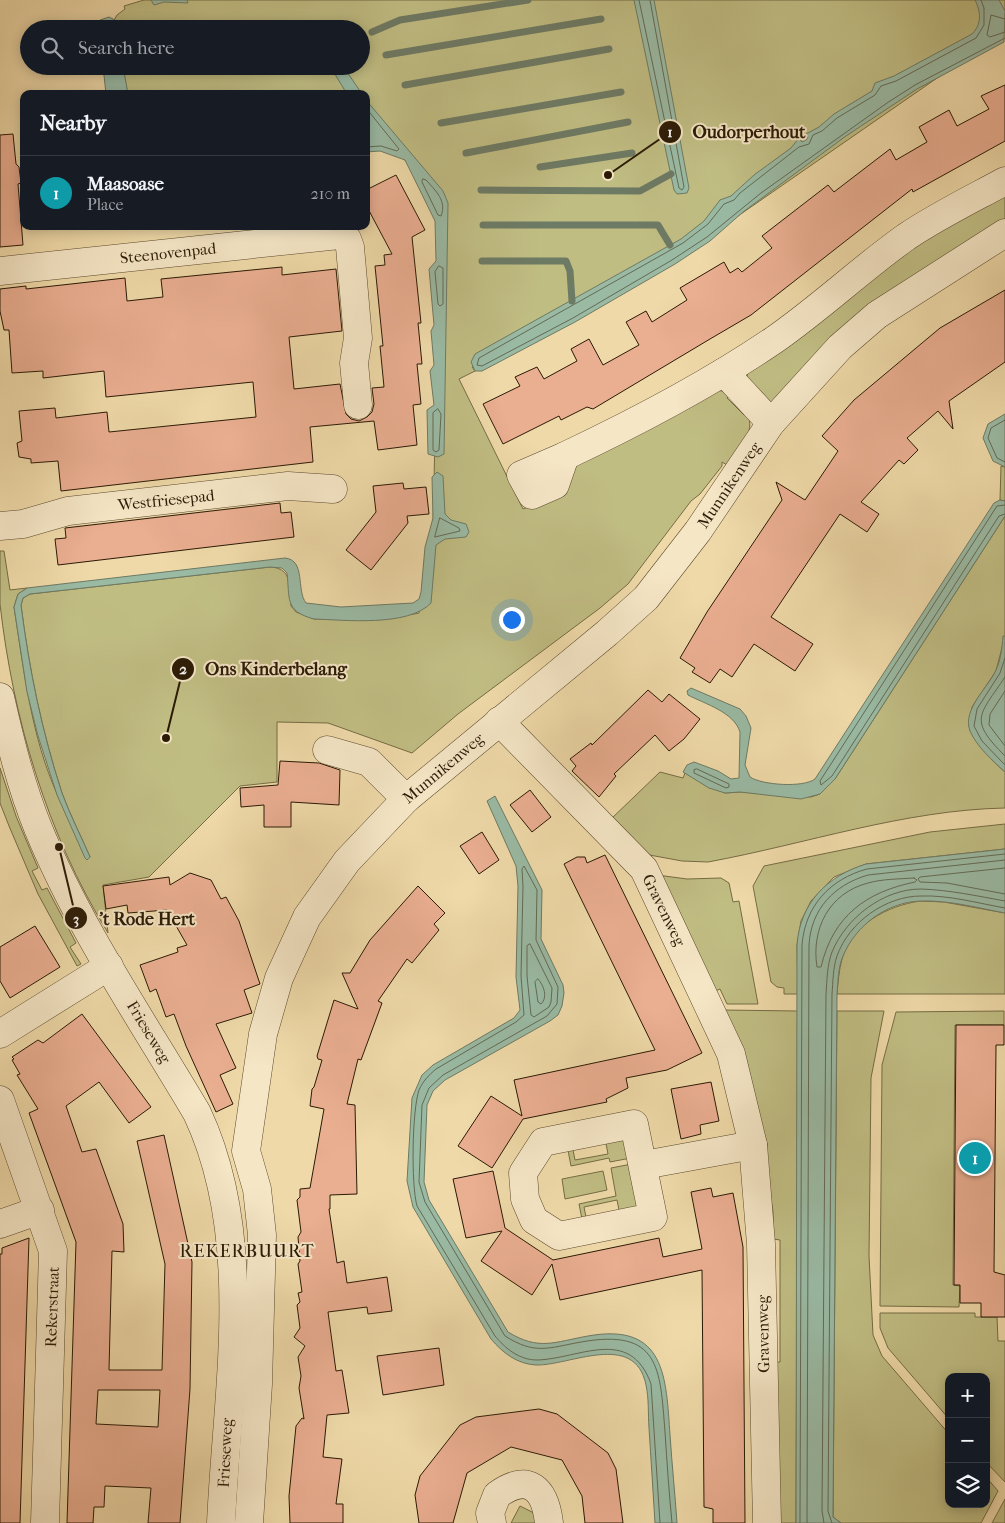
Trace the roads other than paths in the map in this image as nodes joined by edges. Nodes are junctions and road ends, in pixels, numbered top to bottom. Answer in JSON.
{"nodes":[{"id":1,"x":1005,"y":181,"type":"edge"},
{"id":2,"x":1005,"y":233,"type":"edge"},
{"id":3,"x":0,"y":271,"type":"edge"},
{"id":4,"x":724,"y":372,"type":"junction"},
{"id":5,"x":358,"y":405,"type":"dead end"},
{"id":6,"x":771,"y":423,"type":"junction"},
{"id":7,"x":565,"y":456,"type":"dead end"},
{"id":8,"x":333,"y":489,"type":"dead end"},
{"id":9,"x":0,"y":526,"type":"edge"},
{"id":10,"x":0,"y":697,"type":"edge"},
{"id":11,"x":499,"y":721,"type":"junction"},
{"id":12,"x":327,"y":750,"type":"dead end"},
{"id":13,"x":406,"y":799,"type":"junction"},
{"id":14,"x":109,"y":966,"type":"junction"},
{"id":15,"x":0,"y":1034,"type":"edge"},
{"id":16,"x":0,"y":1100,"type":"edge"},
{"id":17,"x":753,"y":1145,"type":"junction"},
{"id":18,"x":246,"y":1151,"type":"junction"},
{"id":19,"x":214,"y":1158,"type":"junction"},
{"id":20,"x":644,"y":1165,"type":"junction"},
{"id":21,"x":40,"y":1210,"type":"junction"},
{"id":22,"x":0,"y":1224,"type":"edge"},
{"id":23,"x":229,"y":1382,"type":"junction"},
{"id":24,"x":258,"y":1384,"type":"junction"},
{"id":25,"x":45,"y":1523,"type":"edge"},
{"id":26,"x":221,"y":1523,"type":"edge"},
{"id":27,"x":249,"y":1523,"type":"edge"},
{"id":28,"x":492,"y":1523,"type":"edge"},
{"id":29,"x":549,"y":1523,"type":"edge"},
{"id":30,"x":766,"y":1523,"type":"edge"}],
"edges":[{"from":1,"to":4,"type":"street"},
{"from":2,"to":6,"type":"street","name":"Munnikenweg"},
{"from":3,"to":5,"type":"street","name":"Steenovenpad"},
{"from":4,"to":6,"type":"street"},
{"from":4,"to":7,"type":"street"},
{"from":6,"to":11,"type":"street","name":"Munnikenweg"},
{"from":8,"to":9,"type":"street","name":"Westfriesepad"},
{"from":10,"to":14,"type":"street","name":"Frieseweg"},
{"from":11,"to":13,"type":"street","name":"Munnikenweg"},
{"from":11,"to":17,"type":"street","name":"Gravenweg"},
{"from":12,"to":13,"type":"street"},
{"from":13,"to":18,"type":"street","name":"Munnikenweg"},
{"from":14,"to":15,"type":"street"},
{"from":14,"to":19,"type":"street","name":"Frieseweg"},
{"from":16,"to":21,"type":"street","name":"Rekerstraat"},
{"from":17,"to":20,"type":"street"},
{"from":17,"to":30,"type":"street","name":"Gravenweg"},
{"from":18,"to":19,"type":"street"},
{"from":18,"to":24,"type":"street","name":"Frieseweg"},
{"from":19,"to":23,"type":"street","name":"Frieseweg"},
{"from":20,"to":20,"type":"street"},
{"from":21,"to":22,"type":"street"},
{"from":21,"to":25,"type":"street","name":"Rekerstraat"},
{"from":23,"to":24,"type":"street"},
{"from":23,"to":26,"type":"street","name":"Frieseweg"},
{"from":24,"to":27,"type":"street","name":"Frieseweg"},
{"from":28,"to":29,"type":"street"}]}
